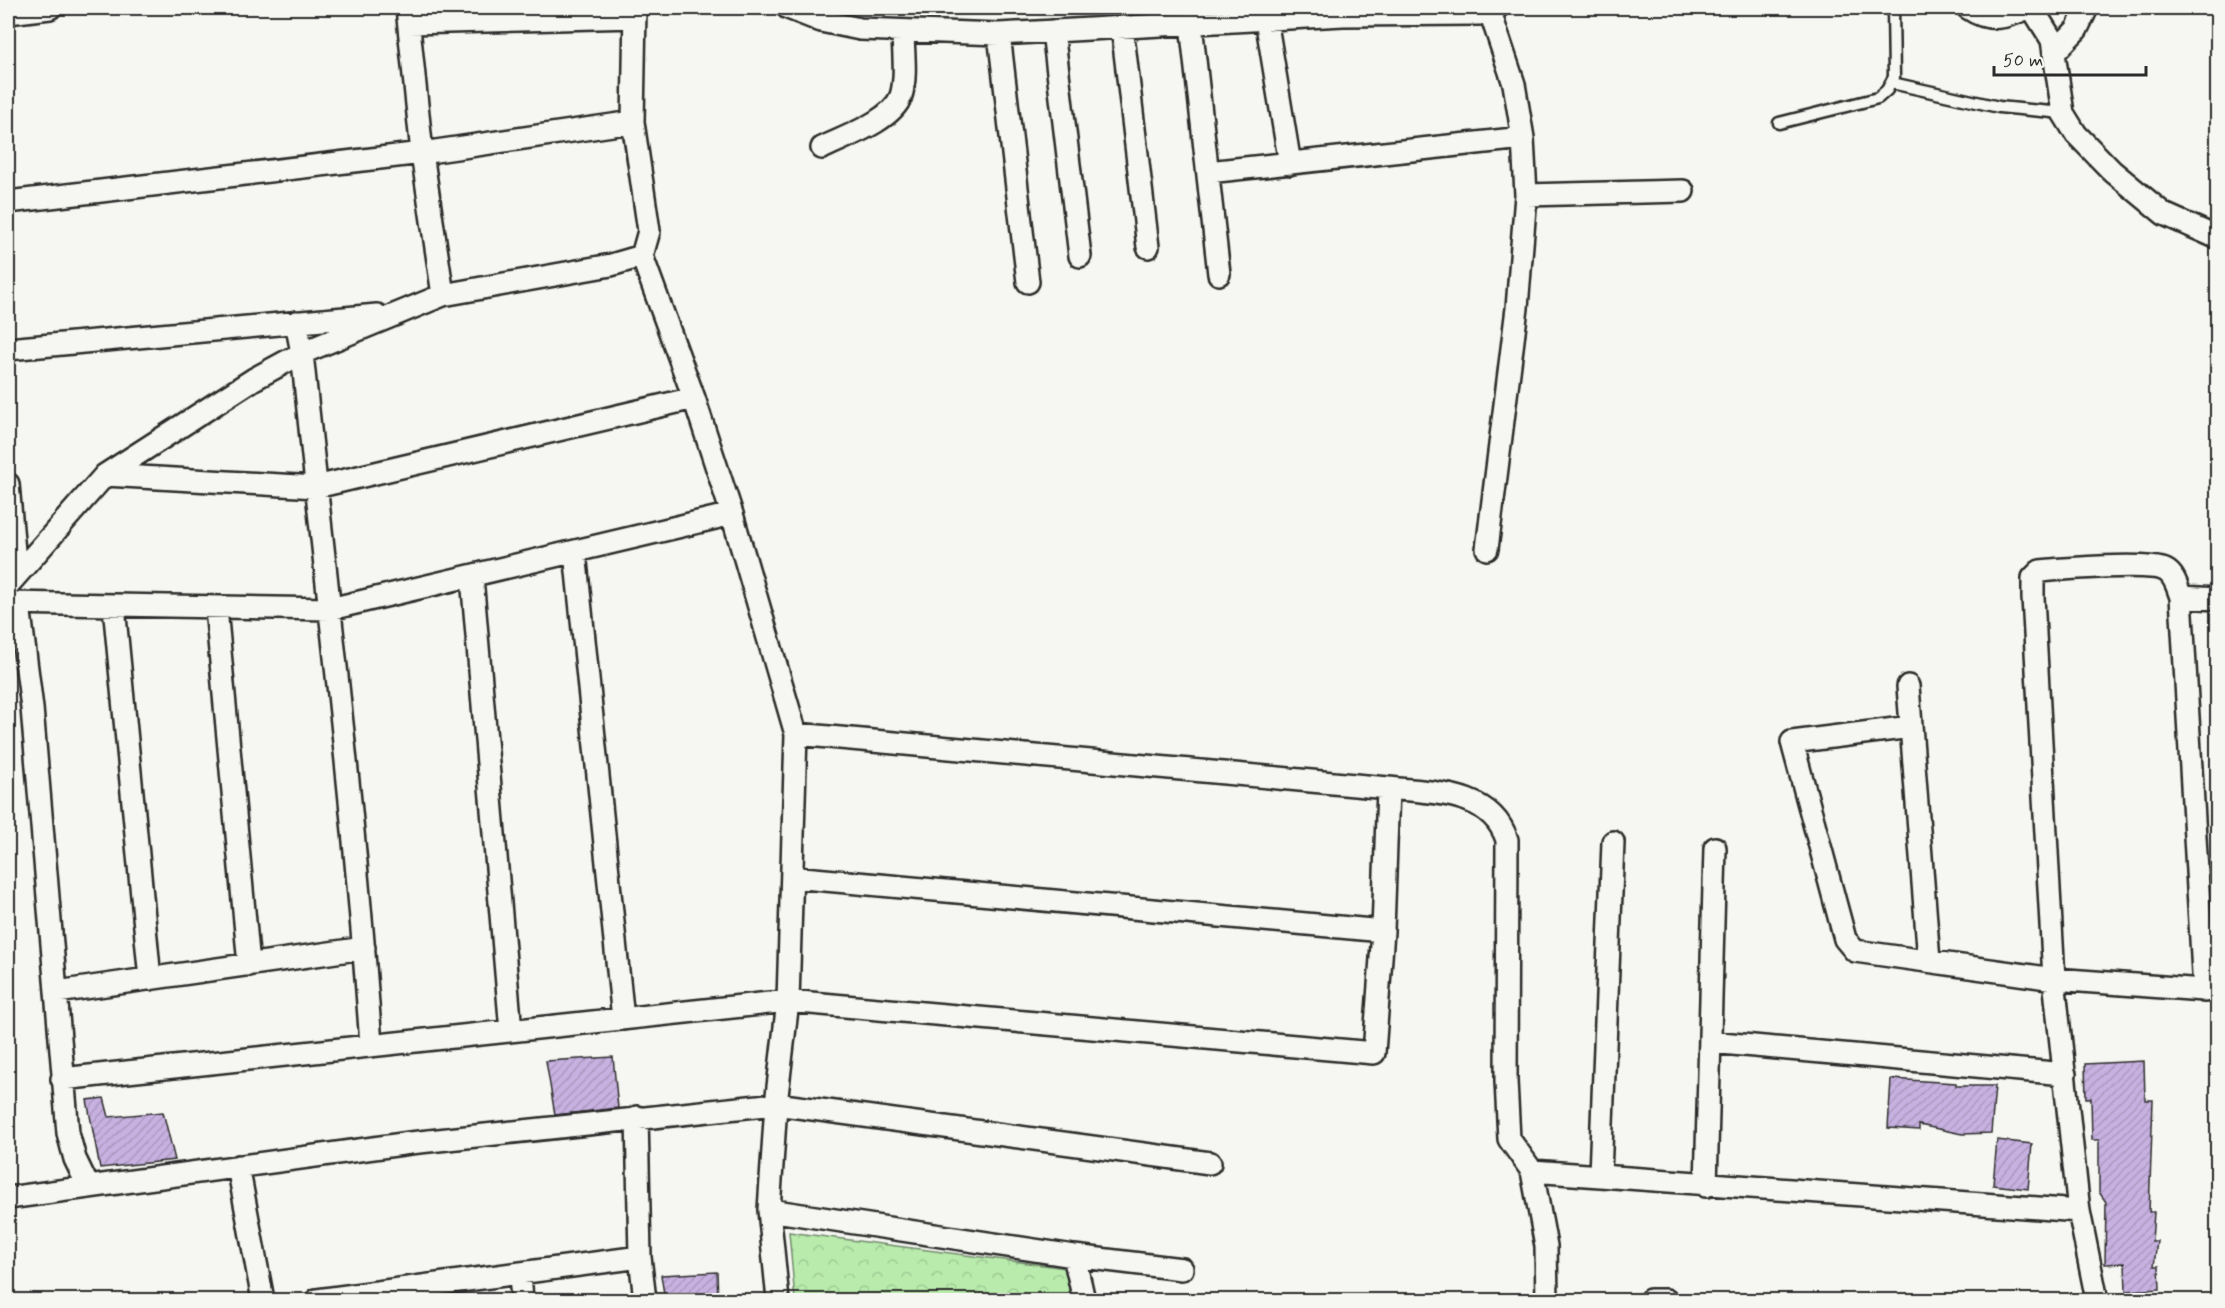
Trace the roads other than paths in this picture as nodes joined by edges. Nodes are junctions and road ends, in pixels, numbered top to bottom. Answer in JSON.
{"nodes":[{"id":1,"x":50,"y":8,"type":"edge"},
{"id":2,"x":788,"y":8,"type":"edge"},
{"id":3,"x":1893,"y":8,"type":"edge"},
{"id":4,"x":1968,"y":8,"type":"edge"},
{"id":5,"x":2030,"y":8,"type":"edge"},
{"id":6,"x":2087,"y":8,"type":"edge"},
{"id":7,"x":1494,"y":10,"type":"edge"},
{"id":8,"x":1343,"y":11,"type":"edge"},
{"id":9,"x":635,"y":12,"type":"edge"},
{"id":10,"x":8,"y":13,"type":"edge"},
{"id":11,"x":408,"y":15,"type":"edge"},
{"id":12,"x":1266,"y":19,"type":"junction"},
{"id":13,"x":1191,"y":24,"type":"junction"},
{"id":14,"x":1122,"y":27,"type":"junction"},
{"id":15,"x":903,"y":31,"type":"junction"},
{"id":16,"x":1053,"y":31,"type":"junction"},
{"id":17,"x":999,"y":34,"type":"junction"},
{"id":18,"x":2054,"y":53,"type":"junction"},
{"id":19,"x":1892,"y":83,"type":"junction"},
{"id":20,"x":2063,"y":113,"type":"junction"},
{"id":21,"x":633,"y":122,"type":"junction"},
{"id":22,"x":1779,"y":123,"type":"dead end"},
{"id":23,"x":1522,"y":138,"type":"junction"},
{"id":24,"x":822,"y":148,"type":"dead end"},
{"id":25,"x":422,"y":153,"type":"junction"},
{"id":26,"x":1290,"y":164,"type":"junction"},
{"id":27,"x":1208,"y":172,"type":"junction"},
{"id":28,"x":1683,"y":190,"type":"dead end"},
{"id":29,"x":1526,"y":195,"type":"junction"},
{"id":30,"x":8,"y":202,"type":"edge"},
{"id":31,"x":2217,"y":238,"type":"edge"},
{"id":32,"x":1148,"y":247,"type":"dead end"},
{"id":33,"x":642,"y":256,"type":"junction"},
{"id":34,"x":1080,"y":256,"type":"dead end"},
{"id":35,"x":1219,"y":274,"type":"dead end"},
{"id":36,"x":1028,"y":282,"type":"dead end"},
{"id":37,"x":443,"y":295,"type":"junction"},
{"id":38,"x":397,"y":314,"type":"junction"},
{"id":39,"x":296,"y":322,"type":"junction"},
{"id":40,"x":8,"y":349,"type":"edge"},
{"id":41,"x":302,"y":353,"type":"junction"},
{"id":42,"x":694,"y":398,"type":"junction"},
{"id":43,"x":105,"y":475,"type":"junction"},
{"id":44,"x":8,"y":484,"type":"edge"},
{"id":45,"x":316,"y":487,"type":"junction"},
{"id":46,"x":732,"y":514,"type":"junction"},
{"id":47,"x":1487,"y":549,"type":"dead end"},
{"id":48,"x":575,"y":552,"type":"junction"},
{"id":49,"x":472,"y":577,"type":"junction"},
{"id":50,"x":12,"y":579,"type":"edge"},
{"id":51,"x":2181,"y":597,"type":"junction"},
{"id":52,"x":2217,"y":599,"type":"edge"},
{"id":53,"x":13,"y":604,"type":"edge"},
{"id":54,"x":114,"y":606,"type":"junction"},
{"id":55,"x":216,"y":608,"type":"junction"},
{"id":56,"x":330,"y":609,"type":"junction"},
{"id":57,"x":1908,"y":686,"type":"dead end"},
{"id":58,"x":1911,"y":727,"type":"junction"},
{"id":59,"x":796,"y":734,"type":"junction"},
{"id":60,"x":1388,"y":788,"type":"junction"},
{"id":61,"x":1613,"y":842,"type":"dead end"},
{"id":62,"x":1715,"y":848,"type":"dead end"},
{"id":63,"x":792,"y":877,"type":"junction"},
{"id":64,"x":1383,"y":931,"type":"junction"},
{"id":65,"x":364,"y":948,"type":"junction"},
{"id":66,"x":1929,"y":961,"type":"junction"},
{"id":67,"x":249,"y":965,"type":"junction"},
{"id":68,"x":150,"y":979,"type":"junction"},
{"id":69,"x":2054,"y":979,"type":"junction"},
{"id":70,"x":2211,"y":991,"type":"edge"},
{"id":71,"x":57,"y":992,"type":"junction"},
{"id":72,"x":788,"y":1001,"type":"junction"},
{"id":73,"x":623,"y":1018,"type":"junction"},
{"id":74,"x":511,"y":1031,"type":"junction"},
{"id":75,"x":1710,"y":1042,"type":"junction"},
{"id":76,"x":371,"y":1045,"type":"junction"},
{"id":77,"x":2065,"y":1074,"type":"junction"},
{"id":78,"x":62,"y":1079,"type":"junction"},
{"id":79,"x":776,"y":1104,"type":"junction"},
{"id":80,"x":637,"y":1117,"type":"junction"},
{"id":81,"x":1210,"y":1162,"type":"dead end"},
{"id":82,"x":238,"y":1166,"type":"junction"},
{"id":83,"x":1532,"y":1171,"type":"junction"},
{"id":84,"x":1600,"y":1175,"type":"junction"},
{"id":85,"x":88,"y":1186,"type":"junction"},
{"id":86,"x":1706,"y":1186,"type":"junction"},
{"id":87,"x":8,"y":1198,"type":"edge"},
{"id":88,"x":769,"y":1210,"type":"junction"},
{"id":89,"x":2079,"y":1211,"type":"junction"},
{"id":90,"x":1074,"y":1256,"type":"junction"},
{"id":91,"x":640,"y":1257,"type":"junction"},
{"id":92,"x":1182,"y":1269,"type":"dead end"},
{"id":93,"x":520,"y":1274,"type":"junction"},
{"id":94,"x":263,"y":1300,"type":"edge"},
{"id":95,"x":317,"y":1300,"type":"edge"},
{"id":96,"x":522,"y":1300,"type":"edge"},
{"id":97,"x":645,"y":1300,"type":"edge"},
{"id":98,"x":778,"y":1300,"type":"edge"},
{"id":99,"x":1084,"y":1300,"type":"edge"},
{"id":100,"x":1547,"y":1300,"type":"edge"},
{"id":101,"x":1650,"y":1300,"type":"edge"},
{"id":102,"x":1666,"y":1300,"type":"edge"},
{"id":103,"x":2097,"y":1300,"type":"edge"}],
"edges":[{"from":1,"to":10,"type":"street"},
{"from":2,"to":15,"type":"street"},
{"from":3,"to":19,"type":"lane"},
{"from":4,"to":5,"type":"street"},
{"from":5,"to":18,"type":"street"},
{"from":6,"to":18,"type":"street"},
{"from":7,"to":8,"type":"street"},
{"from":7,"to":23,"type":"street"},
{"from":8,"to":12,"type":"street"},
{"from":9,"to":11,"type":"street"},
{"from":9,"to":21,"type":"street"},
{"from":11,"to":25,"type":"street"},
{"from":12,"to":13,"type":"street"},
{"from":12,"to":26,"type":"street"},
{"from":13,"to":14,"type":"street"},
{"from":13,"to":27,"type":"street"},
{"from":14,"to":16,"type":"street"},
{"from":14,"to":32,"type":"street"},
{"from":15,"to":17,"type":"street"},
{"from":15,"to":24,"type":"street"},
{"from":16,"to":17,"type":"street"},
{"from":16,"to":34,"type":"street"},
{"from":17,"to":36,"type":"street"},
{"from":18,"to":20,"type":"street"},
{"from":19,"to":20,"type":"lane"},
{"from":19,"to":22,"type":"lane"},
{"from":20,"to":31,"type":"street"},
{"from":21,"to":25,"type":"street"},
{"from":21,"to":33,"type":"street"},
{"from":23,"to":26,"type":"street"},
{"from":23,"to":29,"type":"street"},
{"from":25,"to":30,"type":"street"},
{"from":25,"to":37,"type":"street"},
{"from":26,"to":27,"type":"street"},
{"from":27,"to":35,"type":"street"},
{"from":28,"to":29,"type":"street"},
{"from":29,"to":47,"type":"street"},
{"from":33,"to":37,"type":"street"},
{"from":33,"to":42,"type":"street"},
{"from":37,"to":38,"type":"street"},
{"from":38,"to":39,"type":"street"},
{"from":38,"to":41,"type":"street"},
{"from":39,"to":40,"type":"street"},
{"from":39,"to":41,"type":"street"},
{"from":41,"to":43,"type":"street"},
{"from":41,"to":45,"type":"street"},
{"from":42,"to":45,"type":"street"},
{"from":42,"to":46,"type":"street"},
{"from":43,"to":45,"type":"street"},
{"from":43,"to":50,"type":"street"},
{"from":44,"to":50,"type":"street"},
{"from":45,"to":56,"type":"street"},
{"from":46,"to":48,"type":"street"},
{"from":46,"to":59,"type":"street"},
{"from":48,"to":49,"type":"street"},
{"from":48,"to":73,"type":"street"},
{"from":49,"to":56,"type":"street"},
{"from":49,"to":74,"type":"street"},
{"from":51,"to":52,"type":"street"},
{"from":51,"to":69,"type":"street"},
{"from":51,"to":70,"type":"street"},
{"from":53,"to":54,"type":"street"},
{"from":53,"to":71,"type":"street"},
{"from":54,"to":55,"type":"street"},
{"from":54,"to":68,"type":"street"},
{"from":55,"to":56,"type":"street"},
{"from":55,"to":67,"type":"street"},
{"from":56,"to":65,"type":"street"},
{"from":57,"to":58,"type":"street"},
{"from":58,"to":66,"type":"street"},
{"from":58,"to":66,"type":"street"},
{"from":59,"to":60,"type":"street"},
{"from":59,"to":63,"type":"street"},
{"from":60,"to":64,"type":"street"},
{"from":60,"to":83,"type":"street"},
{"from":61,"to":84,"type":"street"},
{"from":62,"to":75,"type":"street"},
{"from":63,"to":64,"type":"street"},
{"from":63,"to":72,"type":"street"},
{"from":64,"to":72,"type":"street"},
{"from":65,"to":67,"type":"street"},
{"from":65,"to":76,"type":"street"},
{"from":66,"to":69,"type":"street"},
{"from":67,"to":68,"type":"street"},
{"from":68,"to":71,"type":"street"},
{"from":69,"to":70,"type":"street"},
{"from":69,"to":77,"type":"street"},
{"from":71,"to":78,"type":"street"},
{"from":72,"to":73,"type":"street"},
{"from":72,"to":79,"type":"street"},
{"from":73,"to":74,"type":"street"},
{"from":74,"to":76,"type":"street"},
{"from":75,"to":77,"type":"street"},
{"from":75,"to":86,"type":"street"},
{"from":76,"to":78,"type":"street"},
{"from":77,"to":89,"type":"street"},
{"from":78,"to":85,"type":"street"},
{"from":79,"to":80,"type":"street"},
{"from":79,"to":81,"type":"street"},
{"from":79,"to":88,"type":"street"},
{"from":80,"to":82,"type":"street"},
{"from":80,"to":91,"type":"street"},
{"from":82,"to":85,"type":"street"},
{"from":82,"to":94,"type":"street"},
{"from":83,"to":84,"type":"street"},
{"from":83,"to":100,"type":"street"},
{"from":84,"to":86,"type":"street"},
{"from":85,"to":87,"type":"street"},
{"from":86,"to":89,"type":"street"},
{"from":88,"to":90,"type":"street"},
{"from":88,"to":98,"type":"street"},
{"from":89,"to":103,"type":"street"},
{"from":90,"to":92,"type":"street"},
{"from":90,"to":99,"type":"street"},
{"from":91,"to":93,"type":"street"},
{"from":91,"to":97,"type":"street"},
{"from":93,"to":95,"type":"street"},
{"from":93,"to":96,"type":"street"},
{"from":101,"to":102,"type":"street"}]}
